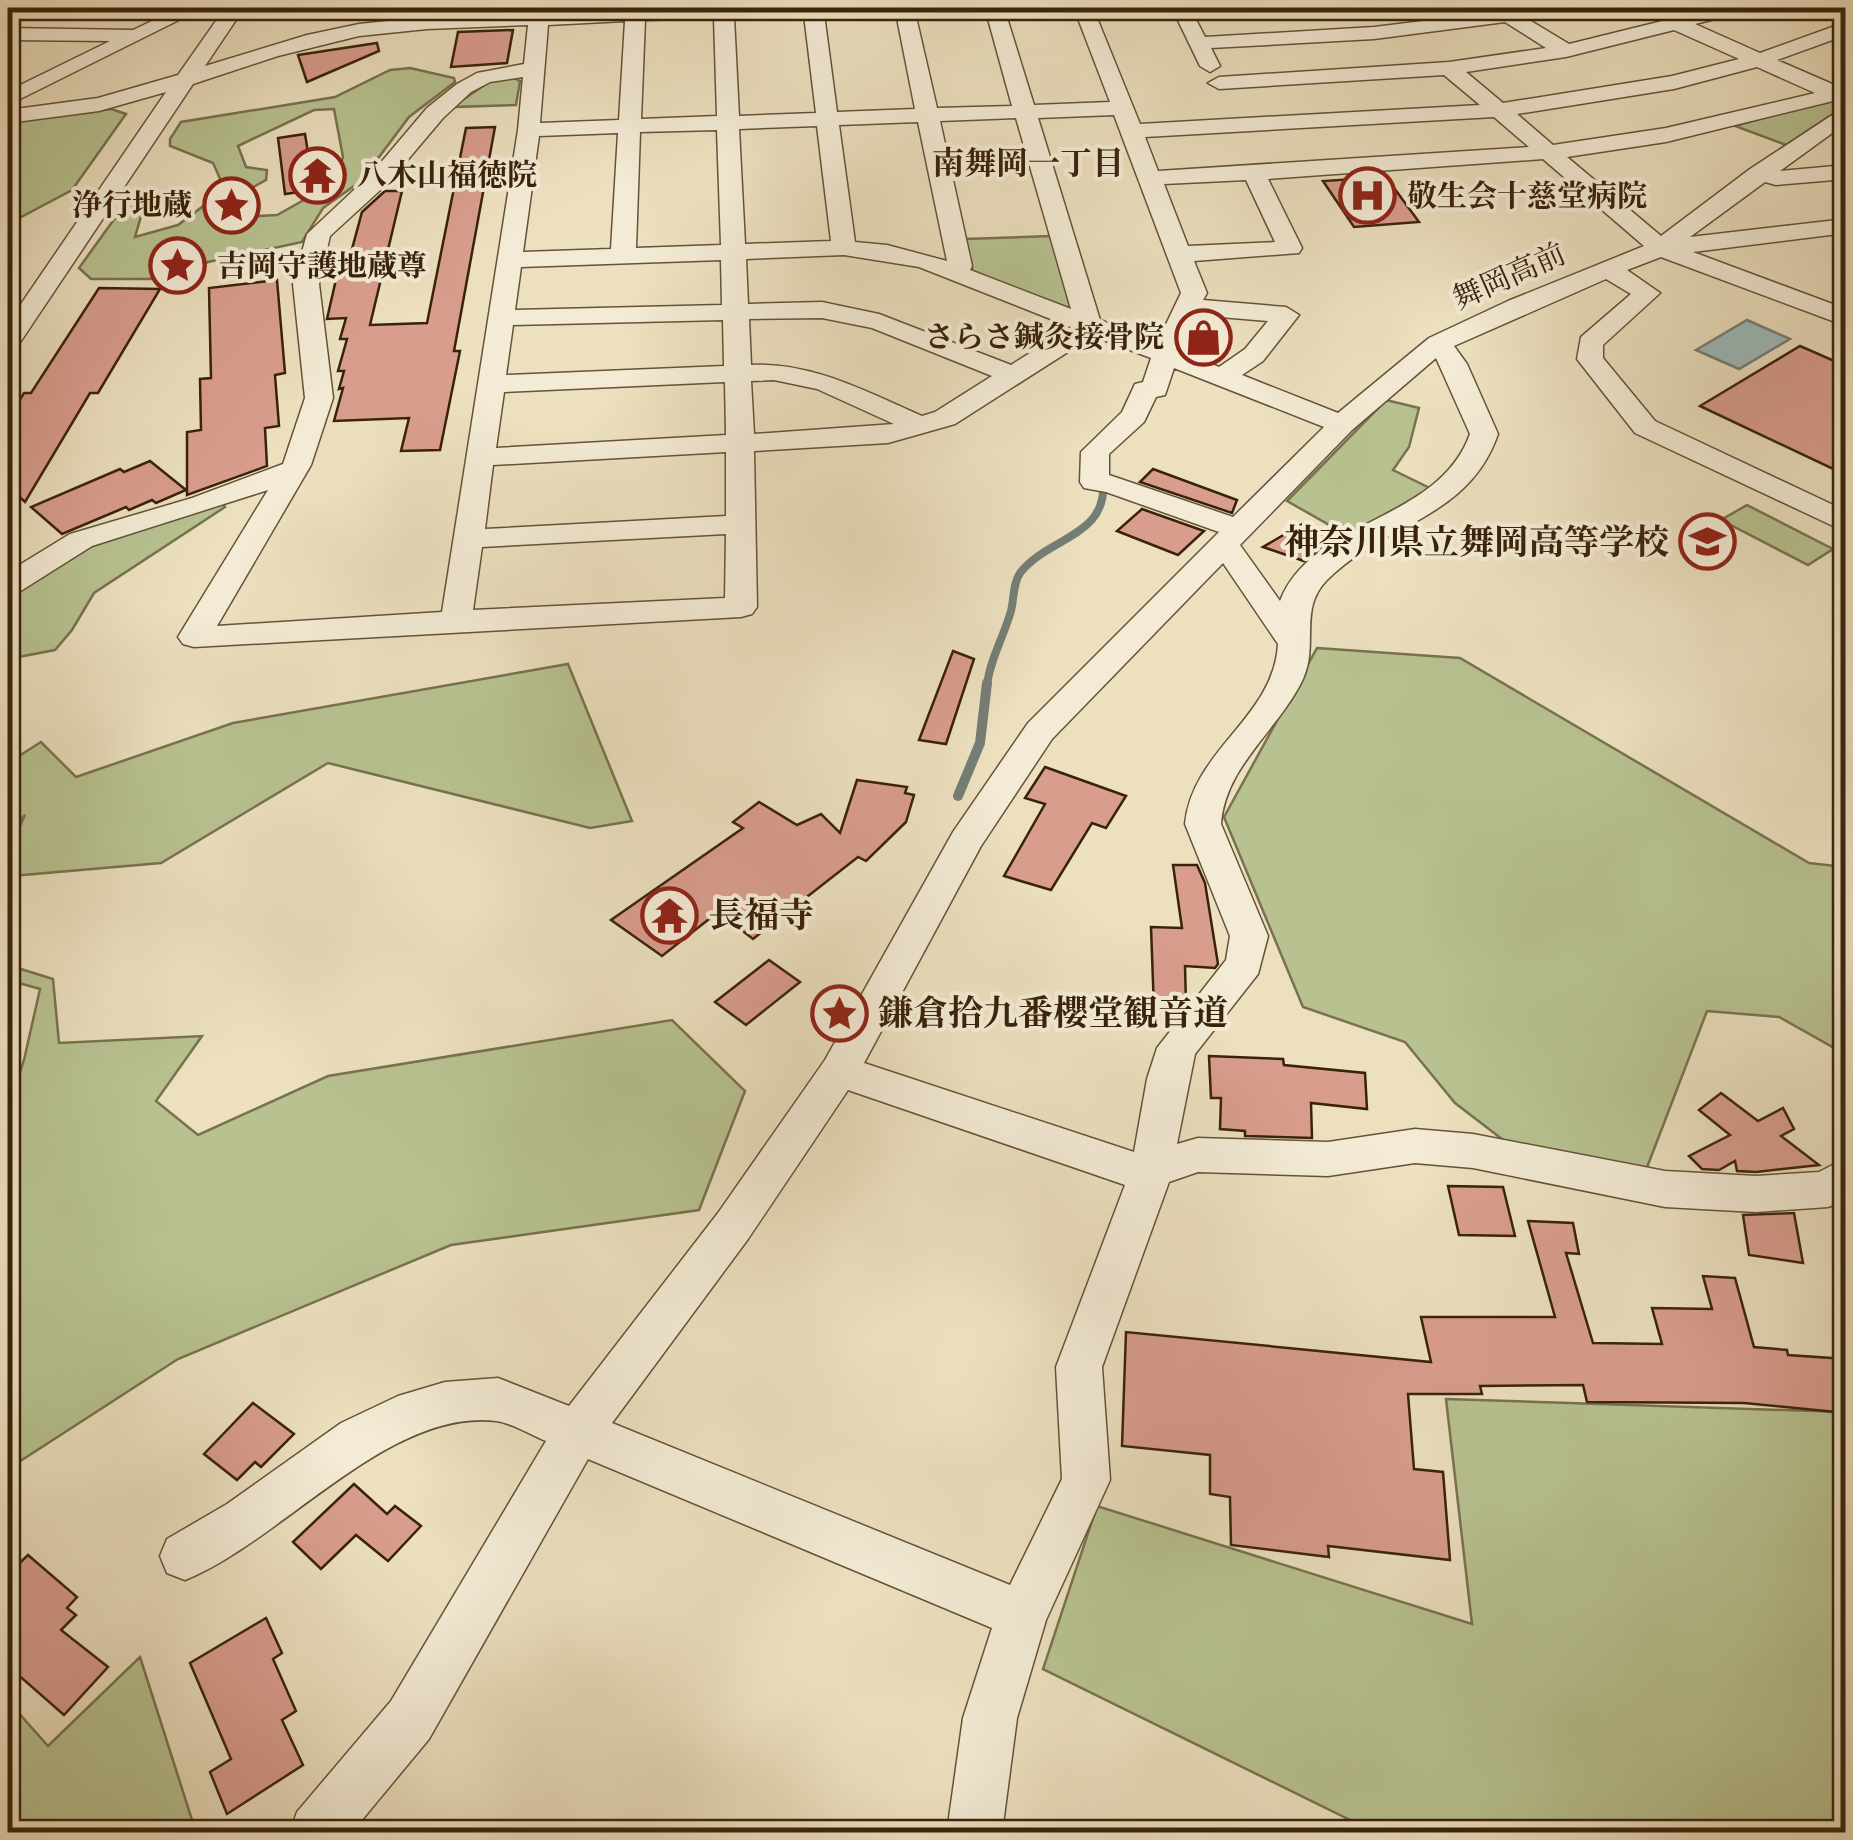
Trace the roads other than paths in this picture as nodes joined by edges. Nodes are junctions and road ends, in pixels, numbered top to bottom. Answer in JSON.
{"nodes":[{"id":1,"x":193,"y":8,"type":"edge"},
{"id":2,"x":216,"y":8,"type":"edge"},
{"id":3,"x":234,"y":8,"type":"edge"},
{"id":4,"x":813,"y":8,"type":"edge"},
{"id":5,"x":836,"y":8,"type":"edge"},
{"id":6,"x":904,"y":8,"type":"edge"},
{"id":7,"x":994,"y":8,"type":"edge"},
{"id":8,"x":1084,"y":8,"type":"edge"},
{"id":9,"x":1180,"y":8,"type":"edge"},
{"id":10,"x":1549,"y":8,"type":"edge"},
{"id":11,"x":1736,"y":8,"type":"edge"},
{"id":12,"x":724,"y":11,"type":"junction"},
{"id":13,"x":1501,"y":12,"type":"edge"},
{"id":14,"x":543,"y":13,"type":"edge"},
{"id":15,"x":634,"y":14,"type":"junction"},
{"id":16,"x":1678,"y":24,"type":"junction"},
{"id":17,"x":1846,"y":28,"type":"edge"},
{"id":18,"x":8,"y":34,"type":"edge"},
{"id":19,"x":136,"y":36,"type":"junction"},
{"id":20,"x":1198,"y":43,"type":"junction"},
{"id":21,"x":1566,"y":50,"type":"junction"},
{"id":22,"x":1757,"y":59,"type":"junction"},
{"id":23,"x":1449,"y":68,"type":"junction"},
{"id":24,"x":534,"y":69,"type":"junction"},
{"id":25,"x":8,"y":72,"type":"edge"},
{"id":26,"x":59,"y":74,"type":"junction"},
{"id":27,"x":1218,"y":83,"type":"junction"},
{"id":28,"x":172,"y":86,"type":"junction"},
{"id":29,"x":8,"y":99,"type":"edge"},
{"id":30,"x":1842,"y":101,"type":"edge"},
{"id":31,"x":1499,"y":109,"type":"junction"},
{"id":32,"x":1025,"y":112,"type":"junction"},
{"id":33,"x":8,"y":116,"type":"edge"},
{"id":34,"x":926,"y":116,"type":"junction"},
{"id":35,"x":1128,"y":120,"type":"junction"},
{"id":36,"x":829,"y":121,"type":"junction"},
{"id":37,"x":728,"y":124,"type":"junction"},
{"id":38,"x":1240,"y":126,"type":"junction"},
{"id":39,"x":628,"y":127,"type":"junction"},
{"id":40,"x":529,"y":130,"type":"junction"},
{"id":41,"x":1549,"y":152,"type":"junction"},
{"id":42,"x":1846,"y":172,"type":"edge"},
{"id":43,"x":1254,"y":173,"type":"junction"},
{"id":44,"x":1758,"y":174,"type":"junction"},
{"id":45,"x":1152,"y":178,"type":"junction"},
{"id":46,"x":1846,"y":226,"type":"edge"},
{"id":47,"x":844,"y":248,"type":"junction"},
{"id":48,"x":1661,"y":248,"type":"junction"},
{"id":49,"x":733,"y":253,"type":"junction"},
{"id":50,"x":1181,"y":254,"type":"junction"},
{"id":51,"x":623,"y":256,"type":"junction"},
{"id":52,"x":508,"y":260,"type":"junction"},
{"id":53,"x":1607,"y":269,"type":"junction"},
{"id":54,"x":952,"y":272,"type":"junction"},
{"id":55,"x":1846,"y":288,"type":"edge"},
{"id":56,"x":1787,"y":296,"type":"junction"},
{"id":57,"x":1191,"y":306,"type":"junction"},
{"id":58,"x":734,"y":310,"type":"junction"},
{"id":59,"x":8,"y":311,"type":"edge"},
{"id":60,"x":500,"y":318,"type":"junction"},
{"id":61,"x":1846,"y":318,"type":"edge"},
{"id":62,"x":1088,"y":326,"type":"junction"},
{"id":63,"x":8,"y":342,"type":"edge"},
{"id":64,"x":1438,"y":344,"type":"junction"},
{"id":65,"x":1165,"y":354,"type":"junction"},
{"id":66,"x":738,"y":373,"type":"junction"},
{"id":67,"x":1013,"y":375,"type":"junction"},
{"id":68,"x":1222,"y":377,"type":"junction"},
{"id":69,"x":492,"y":384,"type":"junction"},
{"id":70,"x":1342,"y":424,"type":"junction"},
{"id":71,"x":923,"y":427,"type":"junction"},
{"id":72,"x":740,"y":444,"type":"junction"},
{"id":73,"x":483,"y":457,"type":"junction"},
{"id":74,"x":294,"y":470,"type":"junction"},
{"id":75,"x":1846,"y":523,"type":"edge"},
{"id":76,"x":740,"y":524,"type":"junction"},
{"id":77,"x":470,"y":538,"type":"junction"},
{"id":78,"x":1233,"y":538,"type":"junction"},
{"id":79,"x":8,"y":586,"type":"edge"},
{"id":80,"x":456,"y":621,"type":"junction"},
{"id":81,"x":1296,"y":646,"type":"junction"},
{"id":82,"x":838,"y":1071,"type":"junction"},
{"id":83,"x":1152,"y":1170,"type":"junction"},
{"id":84,"x":1846,"y":1175,"type":"edge"},
{"id":85,"x":576,"y":1434,"type":"junction"},
{"id":86,"x":185,"y":1556,"type":"dead end"},
{"id":87,"x":1022,"y":1615,"type":"junction"},
{"id":88,"x":317,"y":1832,"type":"edge"},
{"id":89,"x":976,"y":1832,"type":"edge"}],
"edges":[{"from":1,"to":19,"type":"street"},
{"from":2,"to":28,"type":"street"},
{"from":3,"to":28,"type":"street"},
{"from":4,"to":5,"type":"street"},
{"from":4,"to":12,"type":"street"},
{"from":4,"to":36,"type":"street"},
{"from":6,"to":34,"type":"street"},
{"from":7,"to":32,"type":"street"},
{"from":8,"to":35,"type":"street"},
{"from":9,"to":20,"type":"street"},
{"from":10,"to":13,"type":"street"},
{"from":11,"to":16,"type":"street"},
{"from":12,"to":15,"type":"street"},
{"from":12,"to":37,"type":"street"},
{"from":13,"to":20,"type":"street"},
{"from":13,"to":21,"type":"street"},
{"from":14,"to":15,"type":"street"},
{"from":14,"to":24,"type":"street"},
{"from":14,"to":28,"type":"street"},
{"from":15,"to":39,"type":"street"},
{"from":16,"to":21,"type":"street"},
{"from":16,"to":22,"type":"street"},
{"from":17,"to":22,"type":"street"},
{"from":18,"to":19,"type":"street"},
{"from":19,"to":26,"type":"street"},
{"from":20,"to":27,"type":"street"},
{"from":21,"to":23,"type":"street"},
{"from":22,"to":30,"type":"street"},
{"from":22,"to":31,"type":"street"},
{"from":23,"to":27,"type":"street"},
{"from":23,"to":31,"type":"street"},
{"from":24,"to":40,"type":"street"},
{"from":24,"to":74,"type":"street"},
{"from":25,"to":26,"type":"street"},
{"from":26,"to":29,"type":"street"},
{"from":27,"to":38,"type":"street"},
{"from":28,"to":33,"type":"street"},
{"from":28,"to":59,"type":"street"},
{"from":28,"to":63,"type":"street"},
{"from":30,"to":41,"type":"street"},
{"from":30,"to":44,"type":"street"},
{"from":31,"to":38,"type":"street"},
{"from":31,"to":41,"type":"street"},
{"from":32,"to":34,"type":"street"},
{"from":32,"to":35,"type":"street"},
{"from":32,"to":62,"type":"street"},
{"from":34,"to":36,"type":"street"},
{"from":34,"to":54,"type":"street"},
{"from":35,"to":38,"type":"street"},
{"from":35,"to":45,"type":"street"},
{"from":36,"to":37,"type":"street"},
{"from":36,"to":47,"type":"street"},
{"from":37,"to":39,"type":"street"},
{"from":37,"to":49,"type":"street"},
{"from":39,"to":40,"type":"street"},
{"from":39,"to":51,"type":"street"},
{"from":40,"to":52,"type":"street"},
{"from":41,"to":43,"type":"street"},
{"from":41,"to":48,"type":"street"},
{"from":42,"to":44,"type":"street"},
{"from":43,"to":45,"type":"street"},
{"from":43,"to":50,"type":"street"},
{"from":44,"to":48,"type":"street"},
{"from":45,"to":50,"type":"street"},
{"from":46,"to":48,"type":"street"},
{"from":47,"to":49,"type":"street"},
{"from":47,"to":54,"type":"street"},
{"from":48,"to":53,"type":"street","name":"舞岡高前"},
{"from":48,"to":56,"type":"street"},
{"from":49,"to":51,"type":"street"},
{"from":49,"to":58,"type":"street"},
{"from":50,"to":57,"type":"street"},
{"from":51,"to":52,"type":"street"},
{"from":52,"to":60,"type":"street"},
{"from":53,"to":64,"type":"street","name":"舞岡高前"},
{"from":53,"to":75,"type":"street"},
{"from":54,"to":62,"type":"street"},
{"from":55,"to":56,"type":"street"},
{"from":56,"to":61,"type":"street"},
{"from":57,"to":65,"type":"street"},
{"from":57,"to":68,"type":"street"},
{"from":58,"to":60,"type":"street"},
{"from":58,"to":66,"type":"street"},
{"from":58,"to":67,"type":"street"},
{"from":60,"to":69,"type":"street"},
{"from":62,"to":65,"type":"street"},
{"from":62,"to":67,"type":"street"},
{"from":64,"to":70,"type":"street","name":"舞岡高前"},
{"from":64,"to":81,"type":"street"},
{"from":65,"to":68,"type":"street"},
{"from":65,"to":78,"type":"street"},
{"from":66,"to":69,"type":"street"},
{"from":66,"to":71,"type":"street"},
{"from":66,"to":72,"type":"street"},
{"from":67,"to":71,"type":"street"},
{"from":68,"to":70,"type":"street"},
{"from":69,"to":73,"type":"street"},
{"from":70,"to":78,"type":"street","name":"舞岡高前"},
{"from":71,"to":72,"type":"street"},
{"from":72,"to":73,"type":"street"},
{"from":72,"to":76,"type":"street"},
{"from":73,"to":77,"type":"street"},
{"from":74,"to":79,"type":"street"},
{"from":74,"to":80,"type":"street"},
{"from":76,"to":77,"type":"street"},
{"from":76,"to":80,"type":"street"},
{"from":77,"to":80,"type":"street"},
{"from":78,"to":81,"type":"street"},
{"from":78,"to":82,"type":"street","name":"舞岡高前"},
{"from":81,"to":83,"type":"street"},
{"from":82,"to":83,"type":"street"},
{"from":82,"to":85,"type":"street","name":"舞岡高前"},
{"from":83,"to":84,"type":"street"},
{"from":83,"to":87,"type":"street"},
{"from":85,"to":86,"type":"street"},
{"from":85,"to":87,"type":"street"},
{"from":85,"to":88,"type":"street","name":"舞岡高前"},
{"from":87,"to":89,"type":"street"}]}
